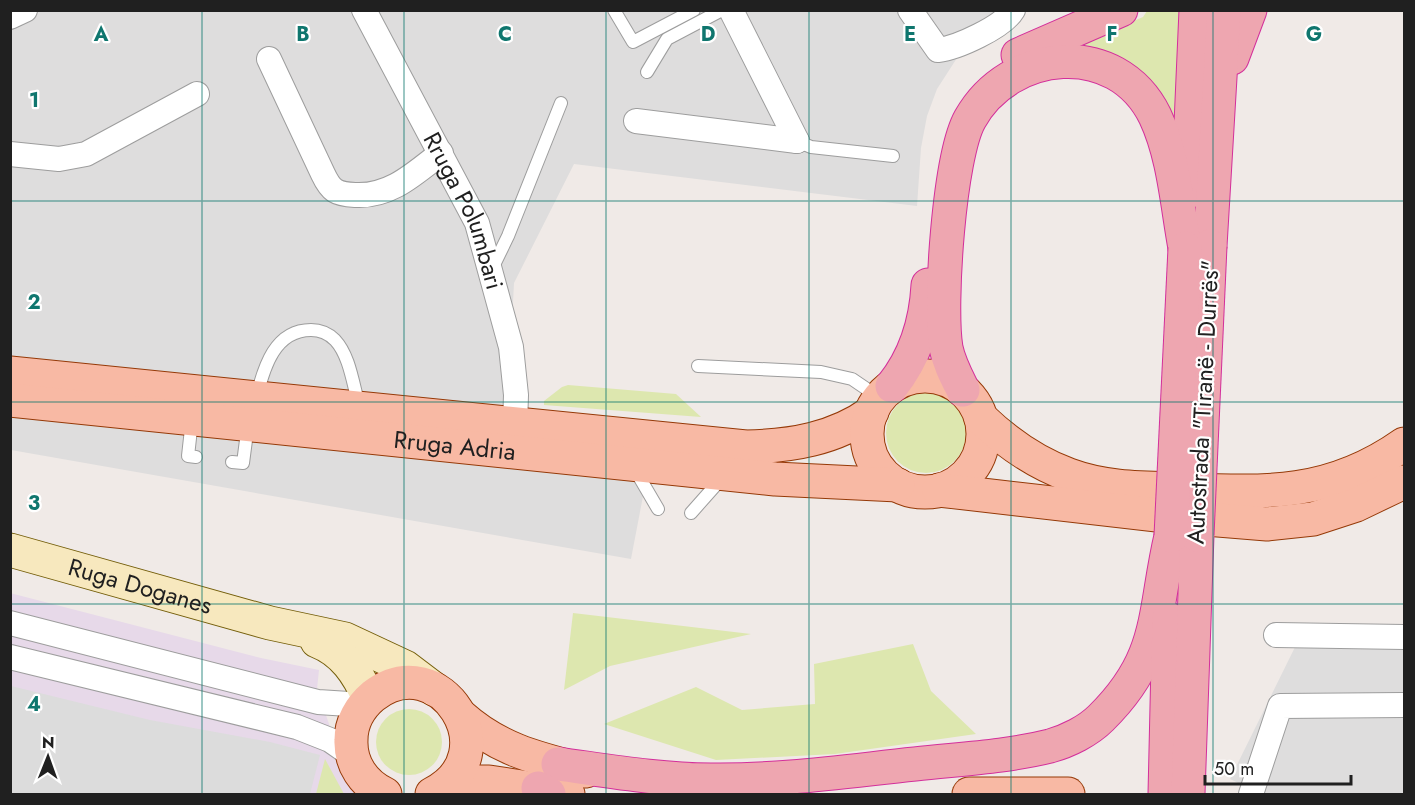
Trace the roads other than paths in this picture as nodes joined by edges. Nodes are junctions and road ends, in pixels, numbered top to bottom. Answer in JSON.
{"nodes":[{"id":1,"x":25,"y":10,"type":"edge"},
{"id":2,"x":364,"y":10,"type":"edge"},
{"id":3,"x":615,"y":10,"type":"edge"},
{"id":4,"x":694,"y":10,"type":"edge"},
{"id":5,"x":722,"y":10,"type":"edge"},
{"id":6,"x":731,"y":10,"type":"edge"},
{"id":7,"x":910,"y":10,"type":"edge"},
{"id":8,"x":1013,"y":10,"type":"edge"},
{"id":9,"x":1121,"y":10,"type":"edge"},
{"id":10,"x":1196,"y":10,"type":"edge"},
{"id":11,"x":1224,"y":10,"type":"edge"},
{"id":12,"x":1250,"y":10,"type":"edge"},
{"id":13,"x":10,"y":17,"type":"edge"},
{"id":14,"x":269,"y":59,"type":"dead end"},
{"id":15,"x":646,"y":72,"type":"dead end"},
{"id":16,"x":197,"y":94,"type":"dead end"},
{"id":17,"x":1221,"y":95,"type":"junction"},
{"id":18,"x":561,"y":103,"type":"dead end"},
{"id":19,"x":636,"y":121,"type":"dead end"},
{"id":20,"x":797,"y":141,"type":"junction"},
{"id":21,"x":441,"y":153,"type":"junction"},
{"id":22,"x":10,"y":154,"type":"edge"},
{"id":23,"x":893,"y":156,"type":"dead end"},
{"id":24,"x":1198,"y":247,"type":"junction"},
{"id":25,"x":491,"y":271,"type":"junction"},
{"id":26,"x":698,"y":366,"type":"dead end"},
{"id":27,"x":10,"y":373,"type":"edge"},
{"id":28,"x":963,"y":390,"type":"junction"},
{"id":29,"x":881,"y":399,"type":"junction"},
{"id":30,"x":10,"y":400,"type":"edge"},
{"id":31,"x":360,"y":409,"type":"junction"},
{"id":32,"x":252,"y":412,"type":"junction"},
{"id":33,"x":981,"y":418,"type":"junction"},
{"id":34,"x":192,"y":419,"type":"junction"},
{"id":35,"x":515,"y":425,"type":"junction"},
{"id":36,"x":1404,"y":444,"type":"edge"},
{"id":37,"x":196,"y":457,"type":"dead end"},
{"id":38,"x":232,"y":462,"type":"dead end"},
{"id":39,"x":632,"y":464,"type":"junction"},
{"id":40,"x":726,"y":474,"type":"junction"},
{"id":41,"x":1404,"y":482,"type":"edge"},
{"id":42,"x":898,"y":485,"type":"junction"},
{"id":43,"x":939,"y":490,"type":"junction"},
{"id":44,"x":658,"y":509,"type":"dead end"},
{"id":45,"x":691,"y":513,"type":"dead end"},
{"id":46,"x":1171,"y":536,"type":"junction"},
{"id":47,"x":10,"y":550,"type":"edge"},
{"id":48,"x":270,"y":622,"type":"junction"},
{"id":49,"x":10,"y":623,"type":"edge"},
{"id":50,"x":1276,"y":635,"type":"dead end"},
{"id":51,"x":1404,"y":637,"type":"edge"},
{"id":52,"x":10,"y":657,"type":"edge"},
{"id":53,"x":434,"y":689,"type":"junction"},
{"id":54,"x":367,"y":702,"type":"junction"},
{"id":55,"x":1404,"y":705,"type":"edge"},
{"id":56,"x":461,"y":716,"type":"junction"},
{"id":57,"x":352,"y":756,"type":"junction"},
{"id":58,"x":553,"y":785,"type":"edge"},
{"id":59,"x":451,"y":790,"type":"edge"},
{"id":60,"x":386,"y":795,"type":"edge"},
{"id":61,"x":690,"y":795,"type":"edge"},
{"id":62,"x":969,"y":795,"type":"edge"},
{"id":63,"x":1068,"y":795,"type":"edge"},
{"id":64,"x":1165,"y":795,"type":"edge"},
{"id":65,"x":1188,"y":795,"type":"edge"},
{"id":66,"x":1251,"y":795,"type":"edge"}],
"edges":[{"from":1,"to":13,"type":"street"},
{"from":2,"to":21,"type":"street","name":"Rruga Polumbari"},
{"from":3,"to":4,"type":"lane"},
{"from":5,"to":15,"type":"lane"},
{"from":6,"to":20,"type":"street"},
{"from":7,"to":8,"type":"street"},
{"from":9,"to":29,"type":"highway"},
{"from":10,"to":24,"type":"highway","name":"Autostrada \"Tiranë - Durrës\""},
{"from":11,"to":17,"type":"highway","name":"Autostrada \"Tiranë - Durrës\""},
{"from":12,"to":17,"type":"highway"},
{"from":14,"to":21,"type":"street"},
{"from":16,"to":22,"type":"street"},
{"from":17,"to":24,"type":"highway","name":"Autostrada \"Tiranë - Durrës\""},
{"from":18,"to":25,"type":"lane"},
{"from":19,"to":20,"type":"street"},
{"from":20,"to":23,"type":"lane"},
{"from":21,"to":25,"type":"street","name":"Rruga Polumbari"},
{"from":24,"to":28,"type":"highway"},
{"from":24,"to":46,"type":"highway","name":"Autostrada \"Tiranë - Durrës\"","bridge":true},
{"from":24,"to":65,"type":"highway","name":"Autostrada \"Tiranë - Durrës\"","bridge":true},
{"from":25,"to":35,"type":"street","name":"Rruga Polumbari"},
{"from":26,"to":29,"type":"lane"},
{"from":27,"to":32,"type":"main road","name":"Rruga Adria"},
{"from":28,"to":29,"type":"main road"},
{"from":28,"to":33,"type":"main road"},
{"from":29,"to":35,"type":"main road","name":"Rruga Adria"},
{"from":29,"to":42,"type":"main road"},
{"from":30,"to":34,"type":"main road","name":"Rruga Adria"},
{"from":31,"to":32,"type":"main road","name":"Rruga Adria"},
{"from":31,"to":32,"type":"lane"},
{"from":31,"to":35,"type":"main road","name":"Rruga Adria"},
{"from":32,"to":34,"type":"main road","name":"Rruga Adria"},
{"from":32,"to":38,"type":"lane"},
{"from":32,"to":39,"type":"main road","name":"Rruga Adria"},
{"from":33,"to":36,"type":"main road"},
{"from":33,"to":43,"type":"main road"},
{"from":34,"to":37,"type":"lane"},
{"from":39,"to":40,"type":"main road","name":"Rruga Adria"},
{"from":39,"to":44,"type":"lane"},
{"from":40,"to":42,"type":"main road","name":"Rruga Adria"},
{"from":40,"to":45,"type":"lane"},
{"from":41,"to":43,"type":"main road"},
{"from":42,"to":43,"type":"main road"},
{"from":46,"to":58,"type":"highway"},
{"from":46,"to":64,"type":"highway","name":"Autostrada \"Tiranë - Durrës\""},
{"from":47,"to":48,"type":"main road","name":"Ruga Doganes"},
{"from":48,"to":53,"type":"main road"},
{"from":48,"to":54,"type":"main road"},
{"from":49,"to":54,"type":"street"},
{"from":50,"to":51,"type":"street"},
{"from":52,"to":57,"type":"street"},
{"from":53,"to":54,"type":"main road"},
{"from":53,"to":56,"type":"main road"},
{"from":54,"to":57,"type":"main road"},
{"from":55,"to":66,"type":"street"},
{"from":56,"to":58,"type":"main road"},
{"from":56,"to":59,"type":"main road"},
{"from":57,"to":60,"type":"main road"},
{"from":58,"to":59,"type":"main road"},
{"from":58,"to":61,"type":"main road"},
{"from":62,"to":63,"type":"main road"}]}
